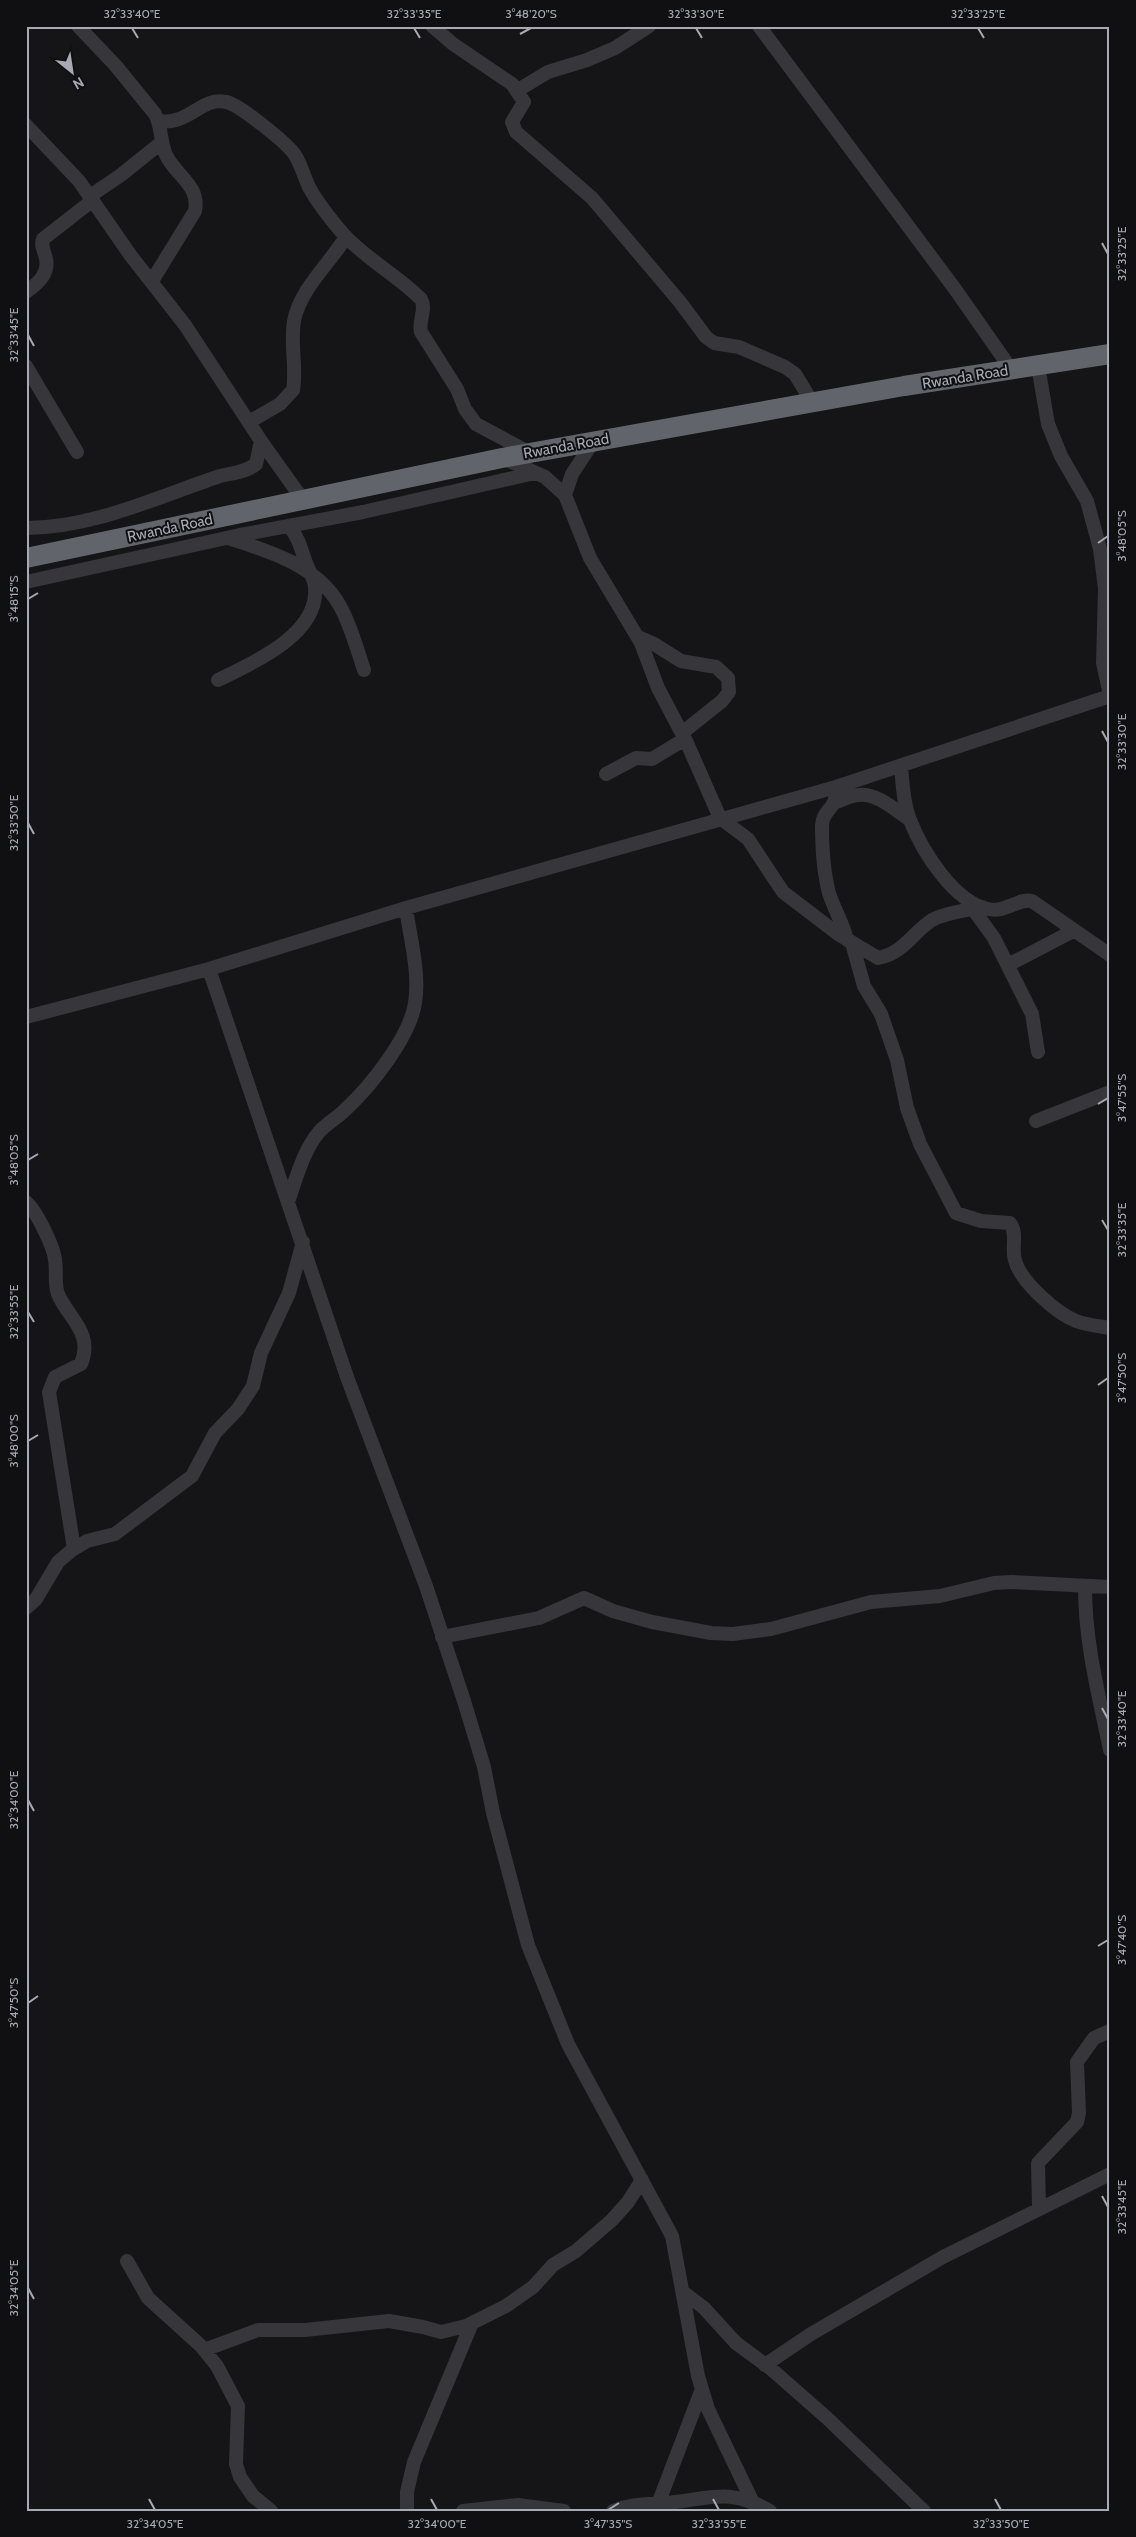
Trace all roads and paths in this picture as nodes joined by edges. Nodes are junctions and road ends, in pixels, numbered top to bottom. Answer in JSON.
{"nodes":[{"id":1,"x":78,"y":26,"type":"edge"},
{"id":2,"x":432,"y":26,"type":"edge"},
{"id":3,"x":649,"y":26,"type":"edge"},
{"id":4,"x":759,"y":26,"type":"edge"},
{"id":5,"x":518,"y":90,"type":"junction"},
{"id":6,"x":159,"y":121,"type":"junction"},
{"id":7,"x":27,"y":127,"type":"edge"},
{"id":8,"x":162,"y":142,"type":"junction"},
{"id":9,"x":91,"y":198,"type":"junction"},
{"id":10,"x":346,"y":237,"type":"junction"},
{"id":11,"x":152,"y":281,"type":"junction"},
{"id":12,"x":26,"y":292,"type":"edge"},
{"id":13,"x":1110,"y":354,"type":"edge"},
{"id":14,"x":26,"y":366,"type":"edge"},
{"id":15,"x":1038,"y":366,"type":"junction"},
{"id":16,"x":1011,"y":369,"type":"junction"},
{"id":17,"x":812,"y":402,"type":"junction"},
{"id":18,"x":249,"y":422,"type":"junction"},
{"id":19,"x":261,"y":442,"type":"junction"},
{"id":20,"x":593,"y":442,"type":"junction"},
{"id":21,"x":77,"y":452,"type":"dead end"},
{"id":22,"x":530,"y":453,"type":"junction"},
{"id":23,"x":502,"y":458,"type":"junction"},
{"id":24,"x":535,"y":473,"type":"junction"},
{"id":25,"x":565,"y":495,"type":"junction"},
{"id":26,"x":303,"y":500,"type":"junction"},
{"id":27,"x":289,"y":526,"type":"junction"},
{"id":28,"x":26,"y":528,"type":"edge"},
{"id":29,"x":227,"y":538,"type":"junction"},
{"id":30,"x":26,"y":558,"type":"edge"},
{"id":31,"x":310,"y":573,"type":"junction"},
{"id":32,"x":26,"y":582,"type":"edge"},
{"id":33,"x":638,"y":637,"type":"junction"},
{"id":34,"x":364,"y":670,"type":"dead end"},
{"id":35,"x":218,"y":680,"type":"dead end"},
{"id":36,"x":1110,"y":695,"type":"edge"},
{"id":37,"x":684,"y":736,"type":"junction"},
{"id":38,"x":901,"y":767,"type":"junction"},
{"id":39,"x":606,"y":774,"type":"dead end"},
{"id":40,"x":836,"y":787,"type":"junction"},
{"id":41,"x":836,"y":802,"type":"junction"},
{"id":42,"x":720,"y":818,"type":"junction"},
{"id":43,"x":909,"y":819,"type":"junction"},
{"id":44,"x":406,"y":908,"type":"junction"},
{"id":45,"x":977,"y":908,"type":"junction"},
{"id":46,"x":1073,"y":931,"type":"junction"},
{"id":47,"x":849,"y":942,"type":"junction"},
{"id":48,"x":1106,"y":949,"type":"edge"},
{"id":49,"x":1008,"y":965,"type":"junction"},
{"id":50,"x":209,"y":969,"type":"junction"},
{"id":51,"x":26,"y":1017,"type":"edge"},
{"id":52,"x":1038,"y":1052,"type":"dead end"},
{"id":53,"x":1110,"y":1092,"type":"edge"},
{"id":54,"x":1036,"y":1122,"type":"dead end"},
{"id":55,"x":26,"y":1202,"type":"edge"},
{"id":56,"x":288,"y":1202,"type":"junction"},
{"id":57,"x":303,"y":1242,"type":"junction"},
{"id":58,"x":1110,"y":1328,"type":"edge"},
{"id":59,"x":74,"y":1549,"type":"junction"},
{"id":60,"x":1110,"y":1587,"type":"edge"},
{"id":61,"x":1085,"y":1588,"type":"junction"},
{"id":62,"x":26,"y":1608,"type":"edge"},
{"id":63,"x":442,"y":1637,"type":"junction"},
{"id":64,"x":1110,"y":1750,"type":"edge"},
{"id":65,"x":1110,"y":2031,"type":"edge"},
{"id":66,"x":1110,"y":2174,"type":"edge"},
{"id":67,"x":642,"y":2180,"type":"junction"},
{"id":68,"x":1039,"y":2208,"type":"junction"},
{"id":69,"x":127,"y":2262,"type":"dead end"},
{"id":70,"x":683,"y":2292,"type":"junction"},
{"id":71,"x":472,"y":2323,"type":"junction"},
{"id":72,"x":204,"y":2350,"type":"junction"},
{"id":73,"x":765,"y":2365,"type":"junction"},
{"id":74,"x":702,"y":2389,"type":"junction"},
{"id":75,"x":658,"y":2504,"type":"junction"},
{"id":76,"x":755,"y":2506,"type":"edge"},
{"id":77,"x":271,"y":2511,"type":"edge"},
{"id":78,"x":407,"y":2511,"type":"edge"},
{"id":79,"x":463,"y":2511,"type":"edge"},
{"id":80,"x":564,"y":2511,"type":"edge"},
{"id":81,"x":612,"y":2511,"type":"edge"},
{"id":82,"x":770,"y":2511,"type":"edge"},
{"id":83,"x":924,"y":2511,"type":"edge"}],
"edges":[{"from":1,"to":6,"type":"street"},
{"from":2,"to":5,"type":"street"},
{"from":3,"to":5,"type":"street"},
{"from":4,"to":16,"type":"street"},
{"from":5,"to":17,"type":"street"},
{"from":6,"to":8,"type":"street"},
{"from":6,"to":10,"type":"street"},
{"from":7,"to":9,"type":"street"},
{"from":8,"to":9,"type":"street"},
{"from":8,"to":11,"type":"street"},
{"from":9,"to":11,"type":"street"},
{"from":9,"to":12,"type":"street"},
{"from":10,"to":18,"type":"street"},
{"from":10,"to":22,"type":"street"},
{"from":11,"to":18,"type":"street"},
{"from":13,"to":15,"type":"highway","name":"Rwanda Road"},
{"from":14,"to":21,"type":"street"},
{"from":15,"to":16,"type":"highway","name":"Rwanda Road"},
{"from":15,"to":36,"type":"street"},
{"from":16,"to":17,"type":"highway","name":"Rwanda Road"},
{"from":17,"to":20,"type":"highway","name":"Rwanda Road"},
{"from":18,"to":19,"type":"street"},
{"from":19,"to":26,"type":"street"},
{"from":19,"to":28,"type":"street"},
{"from":20,"to":22,"type":"highway","name":"Rwanda Road"},
{"from":20,"to":25,"type":"street"},
{"from":22,"to":23,"type":"highway","name":"Rwanda Road"},
{"from":23,"to":24,"type":"street"},
{"from":23,"to":26,"type":"highway","name":"Rwanda Road"},
{"from":24,"to":25,"type":"street"},
{"from":24,"to":27,"type":"street"},
{"from":25,"to":33,"type":"street"},
{"from":26,"to":30,"type":"highway","name":"Rwanda Road"},
{"from":27,"to":29,"type":"street"},
{"from":27,"to":31,"type":"street"},
{"from":29,"to":31,"type":"street"},
{"from":29,"to":32,"type":"street"},
{"from":31,"to":34,"type":"street"},
{"from":31,"to":35,"type":"street"},
{"from":33,"to":37,"type":"street"},
{"from":33,"to":37,"type":"street"},
{"from":36,"to":38,"type":"street"},
{"from":37,"to":39,"type":"street"},
{"from":37,"to":42,"type":"street"},
{"from":38,"to":40,"type":"street"},
{"from":38,"to":43,"type":"street"},
{"from":40,"to":41,"type":"street"},
{"from":40,"to":42,"type":"street"},
{"from":41,"to":43,"type":"street"},
{"from":41,"to":47,"type":"street"},
{"from":42,"to":44,"type":"street"},
{"from":42,"to":47,"type":"street"},
{"from":43,"to":45,"type":"street"},
{"from":44,"to":50,"type":"street"},
{"from":44,"to":56,"type":"street"},
{"from":45,"to":46,"type":"street"},
{"from":45,"to":47,"type":"street"},
{"from":45,"to":49,"type":"street"},
{"from":46,"to":48,"type":"street"},
{"from":46,"to":49,"type":"street"},
{"from":47,"to":58,"type":"street"},
{"from":49,"to":52,"type":"street"},
{"from":50,"to":51,"type":"street"},
{"from":50,"to":56,"type":"street"},
{"from":53,"to":54,"type":"street"},
{"from":55,"to":59,"type":"street"},
{"from":56,"to":57,"type":"street"},
{"from":57,"to":59,"type":"street"},
{"from":57,"to":63,"type":"street"},
{"from":59,"to":62,"type":"street"},
{"from":60,"to":61,"type":"street"},
{"from":61,"to":63,"type":"street"},
{"from":61,"to":64,"type":"street"},
{"from":63,"to":67,"type":"street"},
{"from":65,"to":68,"type":"street"},
{"from":66,"to":68,"type":"street"},
{"from":67,"to":70,"type":"street"},
{"from":67,"to":71,"type":"street"},
{"from":68,"to":73,"type":"street"},
{"from":69,"to":72,"type":"street"},
{"from":70,"to":73,"type":"street"},
{"from":70,"to":74,"type":"street"},
{"from":71,"to":72,"type":"street"},
{"from":71,"to":78,"type":"street"},
{"from":72,"to":77,"type":"street"},
{"from":73,"to":83,"type":"street"},
{"from":74,"to":75,"type":"street"},
{"from":74,"to":76,"type":"street"},
{"from":75,"to":76,"type":"street"},
{"from":75,"to":81,"type":"street"},
{"from":76,"to":82,"type":"street"},
{"from":79,"to":80,"type":"street"}]}
